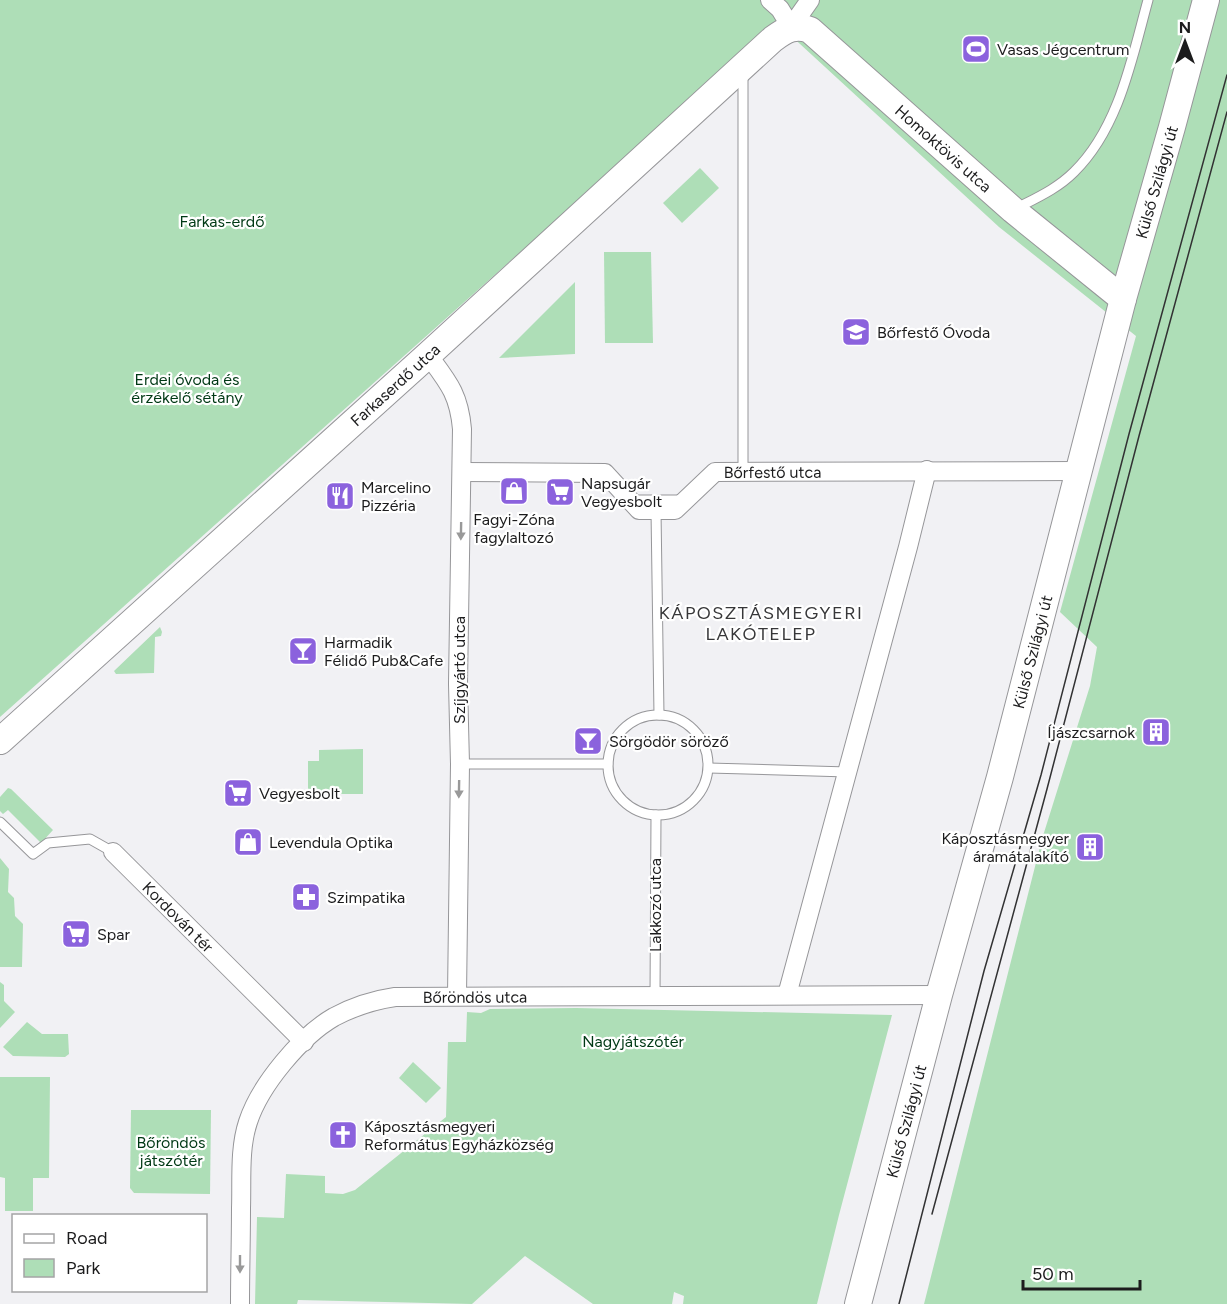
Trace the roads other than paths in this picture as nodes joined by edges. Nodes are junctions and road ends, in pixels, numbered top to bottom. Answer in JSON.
{"nodes":[{"id":1,"x":770,"y":0,"type":"edge"},
{"id":2,"x":810,"y":0,"type":"edge"},
{"id":3,"x":1148,"y":0,"type":"edge"},
{"id":4,"x":1206,"y":0,"type":"edge"},
{"id":5,"x":791,"y":27,"type":"junction"},
{"id":6,"x":743,"y":66,"type":"junction"},
{"id":7,"x":1013,"y":210,"type":"junction"},
{"id":8,"x":1122,"y":299,"type":"junction"},
{"id":9,"x":428,"y":355,"type":"junction"},
{"id":10,"x":927,"y":470,"type":"junction"},
{"id":11,"x":1077,"y":471,"type":"junction"},
{"id":12,"x":462,"y":472,"type":"junction"},
{"id":13,"x":743,"y":472,"type":"junction"},
{"id":14,"x":630,"y":500,"type":"junction"},
{"id":15,"x":685,"y":500,"type":"junction"},
{"id":16,"x":656,"y":511,"type":"junction"},
{"id":17,"x":659,"y":715,"type":"junction"},
{"id":18,"x":0,"y":741,"type":"edge"},
{"id":19,"x":460,"y":764,"type":"junction"},
{"id":20,"x":608,"y":764,"type":"junction"},
{"id":21,"x":709,"y":768,"type":"junction"},
{"id":22,"x":848,"y":772,"type":"junction"},
{"id":23,"x":656,"y":815,"type":"junction"},
{"id":24,"x":0,"y":822,"type":"edge"},
{"id":25,"x":113,"y":852,"type":"joint"},
{"id":26,"x":457,"y":995,"type":"junction"},
{"id":27,"x":787,"y":995,"type":"junction"},
{"id":28,"x":939,"y":995,"type":"junction"},
{"id":29,"x":655,"y":996,"type":"junction"},
{"id":30,"x":304,"y":1042,"type":"junction"},
{"id":31,"x":240,"y":1304,"type":"edge"},
{"id":32,"x":858,"y":1304,"type":"edge"}],
"edges":[{"from":1,"to":5,"type":"street"},
{"from":2,"to":5,"type":"street"},
{"from":3,"to":7,"type":"lane"},
{"from":4,"to":8,"type":"street","name":"Külső Szilágyi út"},
{"from":5,"to":6,"type":"street","name":"Farkaserdő utca"},
{"from":5,"to":7,"type":"street","name":"Homoktövis utca"},
{"from":6,"to":9,"type":"street","name":"Farkaserdő utca"},
{"from":6,"to":13,"type":"lane"},
{"from":7,"to":8,"type":"street","name":"Homoktövis utca"},
{"from":8,"to":11,"type":"street","name":"Külső Szilágyi út"},
{"from":9,"to":12,"type":"street","name":"Szíjgyártó utca"},
{"from":9,"to":18,"type":"street","name":"Farkaserdő utca"},
{"from":10,"to":11,"type":"street","name":"Bőrfestő utca"},
{"from":10,"to":13,"type":"street","name":"Bőrfestő utca"},
{"from":10,"to":22,"type":"street"},
{"from":11,"to":28,"type":"street","name":"Külső Szilágyi út"},
{"from":12,"to":14,"type":"street"},
{"from":12,"to":19,"type":"street","name":"Szíjgyártó utca","one_way":true},
{"from":13,"to":15,"type":"street","name":"Bőrfestő utca"},
{"from":14,"to":15,"type":"lane"},
{"from":14,"to":16,"type":"street"},
{"from":15,"to":16,"type":"street","name":"Bőrfestő utca"},
{"from":16,"to":17,"type":"lane"},
{"from":17,"to":20,"type":"lane"},
{"from":17,"to":21,"type":"lane"},
{"from":19,"to":20,"type":"lane"},
{"from":19,"to":26,"type":"street","name":"Szíjgyártó utca","one_way":true},
{"from":20,"to":23,"type":"lane"},
{"from":21,"to":22,"type":"lane"},
{"from":21,"to":23,"type":"lane"},
{"from":22,"to":27,"type":"street"},
{"from":23,"to":29,"type":"lane","name":"Lakkozó utca"},
{"from":24,"to":25,"type":"lane","name":"Kordován tér"},
{"from":25,"to":30,"type":"street","name":"Kordován tér"},
{"from":26,"to":29,"type":"street","name":"Bőröndös utca"},
{"from":26,"to":30,"type":"street","name":"Bőröndös utca"},
{"from":27,"to":28,"type":"street","name":"Bőröndös utca"},
{"from":27,"to":29,"type":"street","name":"Bőröndös utca"},
{"from":28,"to":32,"type":"street","name":"Külső Szilágyi út"},
{"from":30,"to":31,"type":"street","name":"Bőröndös utca","one_way":true}]}
